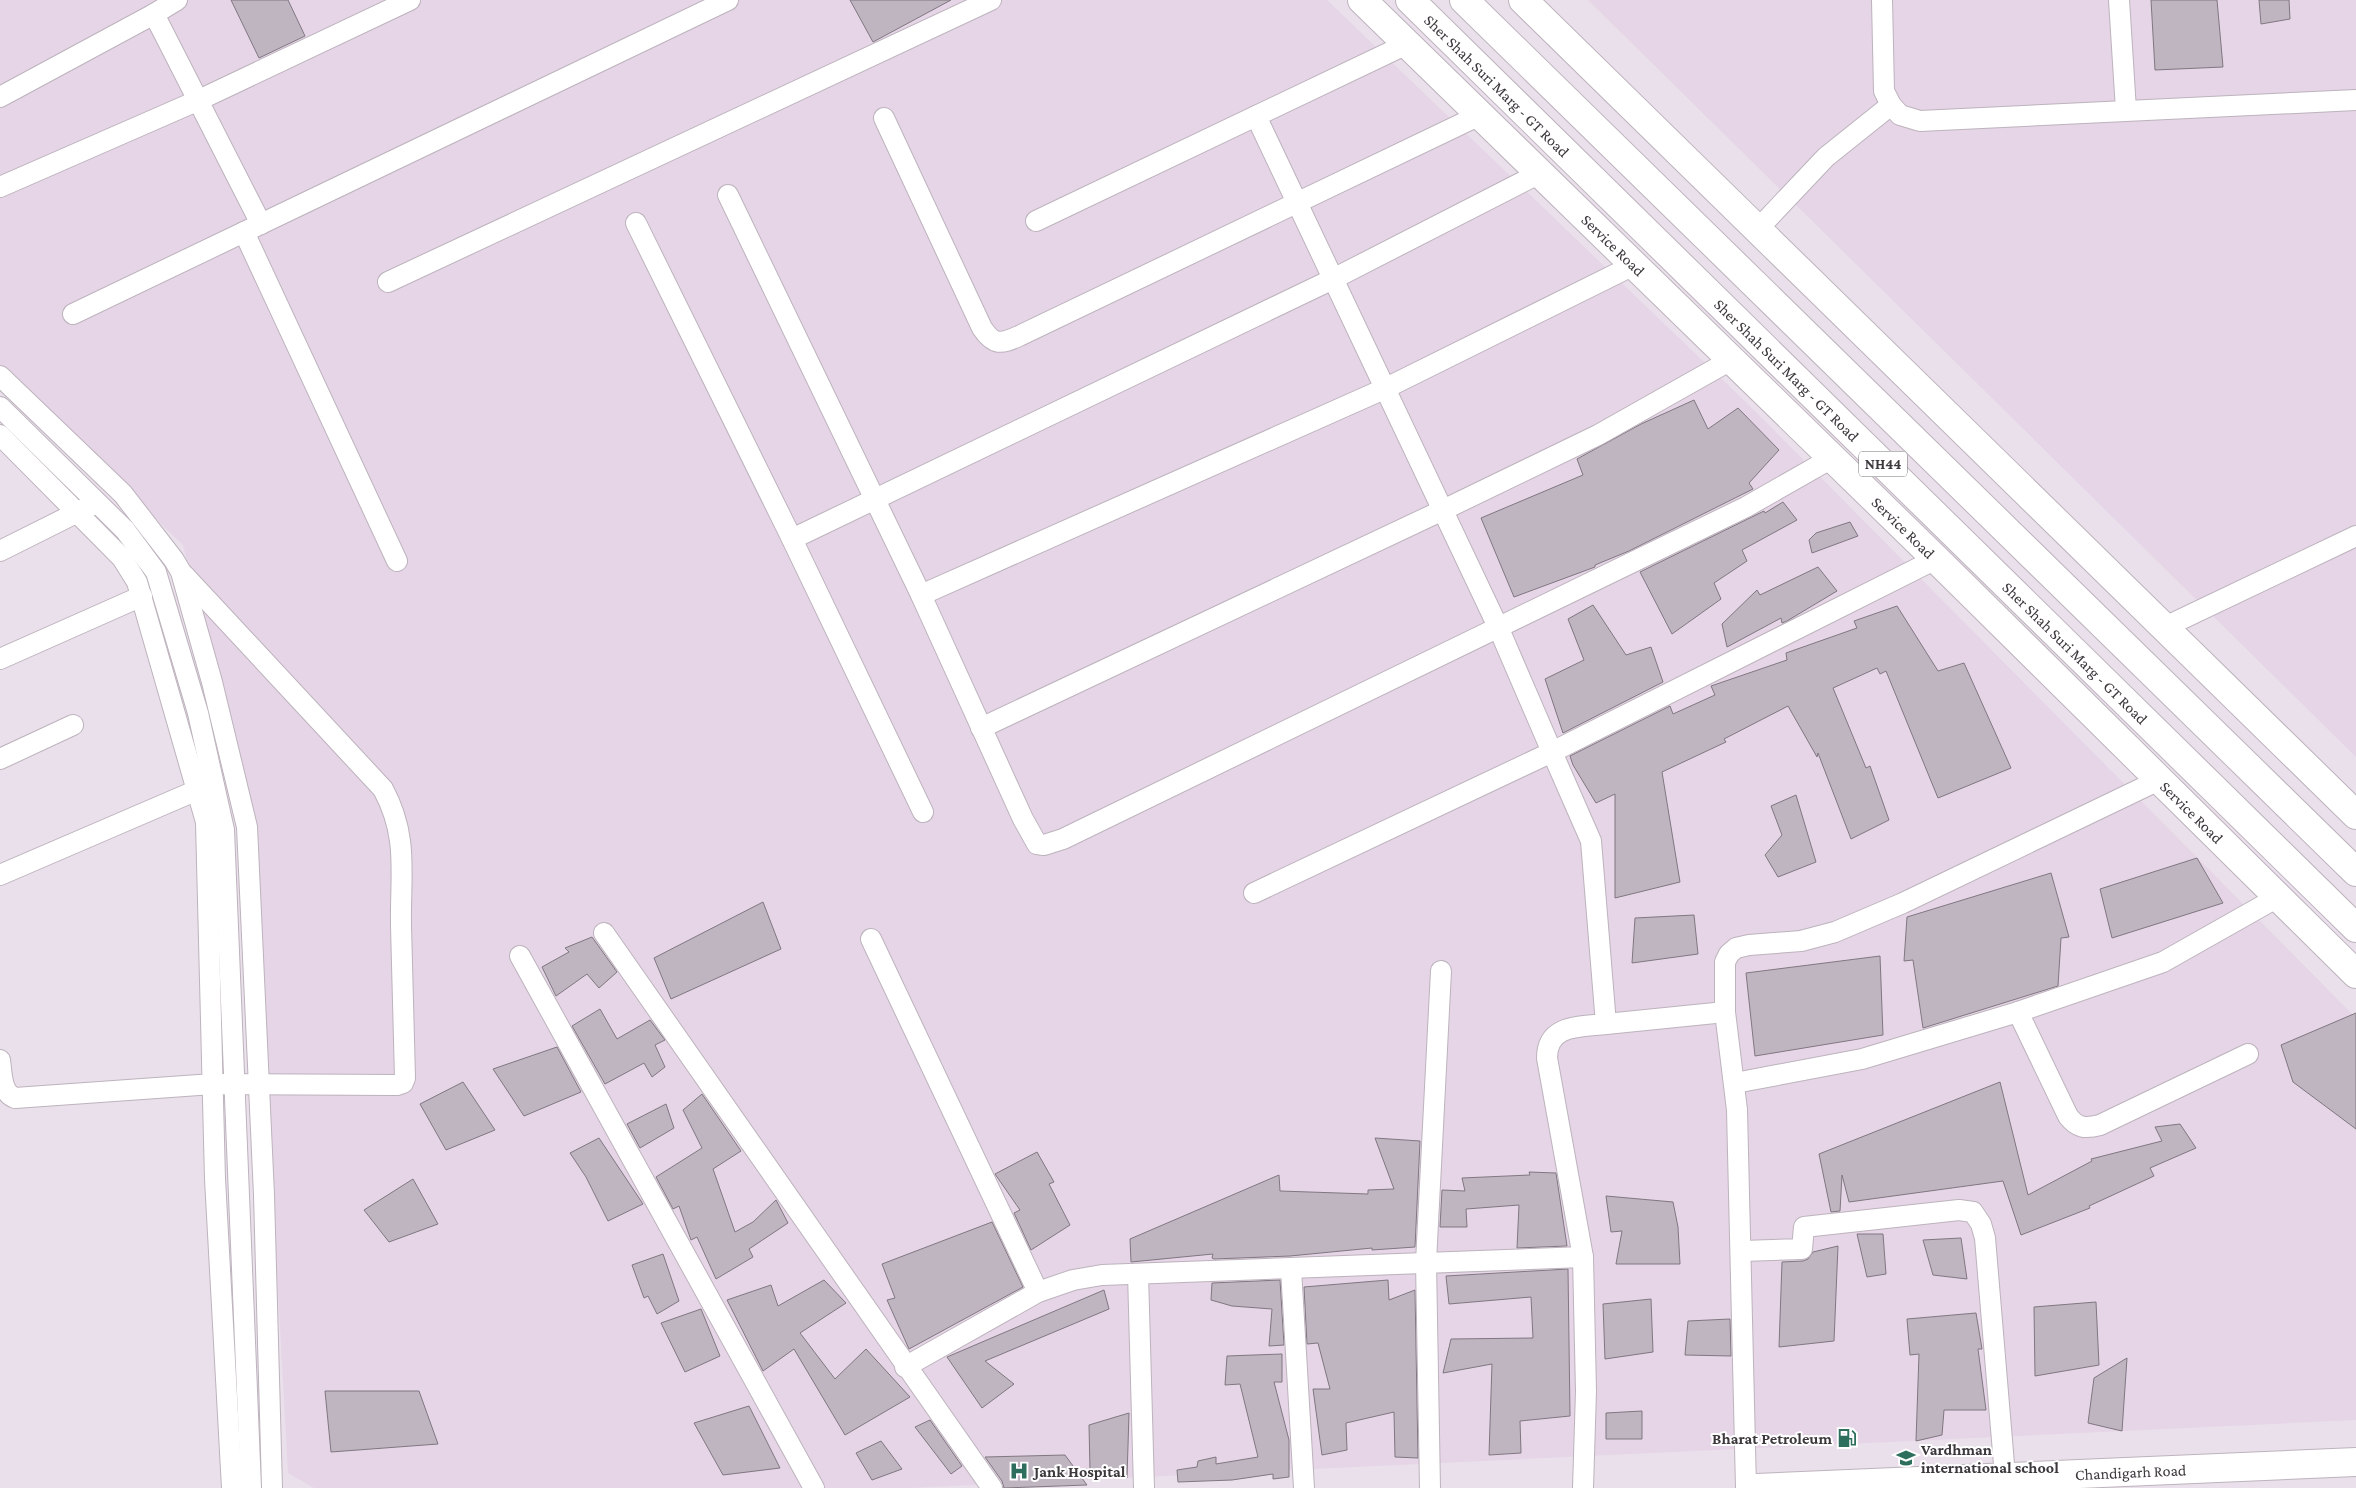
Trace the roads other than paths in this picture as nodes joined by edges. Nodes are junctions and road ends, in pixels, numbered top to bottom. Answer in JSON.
{"nodes":[{"id":1,"x":177,"y":0,"type":"edge"},
{"id":2,"x":410,"y":0,"type":"edge"},
{"id":3,"x":728,"y":0,"type":"edge"},
{"id":4,"x":991,"y":0,"type":"edge"},
{"id":5,"x":1362,"y":0,"type":"edge"},
{"id":6,"x":1410,"y":0,"type":"edge"},
{"id":7,"x":1464,"y":0,"type":"edge"},
{"id":8,"x":1882,"y":0,"type":"edge"},
{"id":9,"x":2120,"y":0,"type":"edge"},
{"id":10,"x":1531,"y":3,"type":"edge"},
{"id":11,"x":154,"y":14,"type":"junction"},
{"id":12,"x":1407,"y":44,"type":"junction"},
{"id":13,"x":0,"y":97,"type":"edge"},
{"id":14,"x":199,"y":100,"type":"junction"},
{"id":15,"x":2356,"y":100,"type":"edge"},
{"id":16,"x":1891,"y":105,"type":"junction"},
{"id":17,"x":2126,"y":110,"type":"junction"},
{"id":18,"x":1480,"y":115,"type":"junction"},
{"id":19,"x":1256,"y":116,"type":"junction"},
{"id":20,"x":884,"y":118,"type":"dead end"},
{"id":21,"x":1540,"y":173,"type":"junction"},
{"id":22,"x":0,"y":187,"type":"edge"},
{"id":23,"x":728,"y":194,"type":"dead end"},
{"id":24,"x":1298,"y":204,"type":"junction"},
{"id":25,"x":1036,"y":221,"type":"dead end"},
{"id":26,"x":636,"y":223,"type":"dead end"},
{"id":27,"x":252,"y":228,"type":"junction"},
{"id":28,"x":1758,"y":230,"type":"junction"},
{"id":29,"x":1634,"y":265,"type":"junction"},
{"id":30,"x":1333,"y":279,"type":"junction"},
{"id":31,"x":388,"y":282,"type":"dead end"},
{"id":32,"x":73,"y":314,"type":"dead end"},
{"id":33,"x":1731,"y":360,"type":"junction"},
{"id":34,"x":0,"y":376,"type":"edge"},
{"id":35,"x":1384,"y":389,"type":"junction"},
{"id":36,"x":0,"y":408,"type":"edge"},
{"id":37,"x":0,"y":435,"type":"edge"},
{"id":38,"x":1832,"y":458,"type":"junction"},
{"id":39,"x":874,"y":499,"type":"junction"},
{"id":40,"x":98,"y":502,"type":"junction"},
{"id":41,"x":1443,"y":510,"type":"junction"},
{"id":42,"x":78,"y":512,"type":"junction"},
{"id":43,"x":2356,"y":536,"type":"edge"},
{"id":44,"x":792,"y":539,"type":"junction"},
{"id":45,"x":0,"y":551,"type":"edge"},
{"id":46,"x":1936,"y":559,"type":"junction"},
{"id":47,"x":398,"y":561,"type":"dead end"},
{"id":48,"x":178,"y":566,"type":"junction"},
{"id":49,"x":156,"y":572,"type":"junction"},
{"id":50,"x":140,"y":589,"type":"junction"},
{"id":51,"x":921,"y":595,"type":"junction"},
{"id":52,"x":2165,"y":627,"type":"junction"},
{"id":53,"x":1499,"y":629,"type":"junction"},
{"id":54,"x":0,"y":659,"type":"edge"},
{"id":55,"x":73,"y":725,"type":"dead end"},
{"id":56,"x":981,"y":728,"type":"junction"},
{"id":57,"x":1552,"y":752,"type":"junction"},
{"id":58,"x":0,"y":759,"type":"edge"},
{"id":59,"x":2159,"y":780,"type":"junction"},
{"id":60,"x":206,"y":786,"type":"junction"},
{"id":61,"x":923,"y":812,"type":"dead end"},
{"id":62,"x":2356,"y":815,"type":"edge"},
{"id":63,"x":2356,"y":872,"type":"edge"},
{"id":64,"x":0,"y":875,"type":"edge"},
{"id":65,"x":1254,"y":893,"type":"dead end"},
{"id":66,"x":2278,"y":897,"type":"junction"},
{"id":67,"x":2356,"y":928,"type":"edge"},
{"id":68,"x":604,"y":933,"type":"dead end"},
{"id":69,"x":871,"y":939,"type":"dead end"},
{"id":70,"x":520,"y":956,"type":"dead end"},
{"id":71,"x":1441,"y":970,"type":"dead end"},
{"id":72,"x":2356,"y":974,"type":"edge"},
{"id":73,"x":1726,"y":1012,"type":"junction"},
{"id":74,"x":2018,"y":1012,"type":"junction"},
{"id":75,"x":1606,"y":1024,"type":"junction"},
{"id":76,"x":2248,"y":1054,"type":"dead end"},
{"id":77,"x":0,"y":1060,"type":"edge"},
{"id":78,"x":1735,"y":1083,"type":"junction"},
{"id":79,"x":212,"y":1084,"type":"junction"},
{"id":80,"x":236,"y":1085,"type":"junction"},
{"id":81,"x":258,"y":1085,"type":"junction"},
{"id":82,"x":1742,"y":1251,"type":"junction"},
{"id":83,"x":1583,"y":1257,"type":"junction"},
{"id":84,"x":1426,"y":1262,"type":"junction"},
{"id":85,"x":1291,"y":1269,"type":"junction"},
{"id":86,"x":1138,"y":1274,"type":"junction"},
{"id":87,"x":1038,"y":1292,"type":"junction"},
{"id":88,"x":905,"y":1367,"type":"junction"},
{"id":89,"x":2356,"y":1462,"type":"edge"},
{"id":90,"x":2005,"y":1476,"type":"junction"},
{"id":91,"x":232,"y":1488,"type":"edge"},
{"id":92,"x":251,"y":1488,"type":"edge"},
{"id":93,"x":272,"y":1488,"type":"edge"},
{"id":94,"x":814,"y":1488,"type":"edge"},
{"id":95,"x":992,"y":1488,"type":"edge"},
{"id":96,"x":1144,"y":1488,"type":"edge"},
{"id":97,"x":1304,"y":1488,"type":"edge"},
{"id":98,"x":1430,"y":1488,"type":"edge"},
{"id":99,"x":1582,"y":1488,"type":"edge"},
{"id":100,"x":1746,"y":1488,"type":"edge"},
{"id":101,"x":1756,"y":1488,"type":"edge"}],
"edges":[{"from":1,"to":11,"type":"street"},
{"from":2,"to":14,"type":"street"},
{"from":3,"to":27,"type":"street"},
{"from":4,"to":31,"type":"street"},
{"from":5,"to":12,"type":"main road","name":"Service Road"},
{"from":6,"to":67,"type":"main road","name":"Sher Shah Suri Marg - GT Road","number":"NH44"},
{"from":7,"to":63,"type":"main road","number":"NH44"},
{"from":8,"to":16,"type":"street"},
{"from":9,"to":17,"type":"street"},
{"from":10,"to":28,"type":"main road"},
{"from":11,"to":13,"type":"street"},
{"from":11,"to":14,"type":"street"},
{"from":12,"to":18,"type":"main road","name":"Service Road"},
{"from":12,"to":19,"type":"street"},
{"from":14,"to":22,"type":"street"},
{"from":14,"to":27,"type":"street"},
{"from":15,"to":17,"type":"street"},
{"from":16,"to":17,"type":"street"},
{"from":16,"to":28,"type":"street"},
{"from":18,"to":21,"type":"main road","name":"Service Road"},
{"from":18,"to":24,"type":"street"},
{"from":19,"to":24,"type":"street"},
{"from":19,"to":25,"type":"street"},
{"from":20,"to":24,"type":"street"},
{"from":21,"to":29,"type":"main road","name":"Service Road"},
{"from":21,"to":30,"type":"street"},
{"from":23,"to":39,"type":"street"},
{"from":24,"to":30,"type":"street"},
{"from":26,"to":44,"type":"street"},
{"from":27,"to":32,"type":"street"},
{"from":27,"to":47,"type":"street"},
{"from":28,"to":52,"type":"main road"},
{"from":29,"to":33,"type":"main road","name":"Service Road"},
{"from":29,"to":35,"type":"street"},
{"from":30,"to":35,"type":"street"},
{"from":30,"to":39,"type":"street"},
{"from":33,"to":38,"type":"main road","name":"Service Road"},
{"from":33,"to":41,"type":"street"},
{"from":34,"to":48,"type":"street"},
{"from":35,"to":41,"type":"street"},
{"from":35,"to":51,"type":"street"},
{"from":36,"to":40,"type":"street"},
{"from":37,"to":42,"type":"street"},
{"from":38,"to":46,"type":"main road","name":"Service Road"},
{"from":38,"to":53,"type":"street"},
{"from":39,"to":44,"type":"street"},
{"from":39,"to":51,"type":"street"},
{"from":40,"to":42,"type":"street"},
{"from":40,"to":49,"type":"street"},
{"from":41,"to":53,"type":"street"},
{"from":41,"to":56,"type":"street"},
{"from":42,"to":45,"type":"street"},
{"from":42,"to":50,"type":"street"},
{"from":43,"to":52,"type":"street"},
{"from":44,"to":61,"type":"street"},
{"from":46,"to":57,"type":"street"},
{"from":46,"to":59,"type":"main road","name":"Service Road"},
{"from":48,"to":49,"type":"street"},
{"from":48,"to":81,"type":"street"},
{"from":48,"to":81,"type":"street"},
{"from":49,"to":50,"type":"street"},
{"from":49,"to":60,"type":"street"},
{"from":50,"to":54,"type":"street"},
{"from":50,"to":60,"type":"street"},
{"from":51,"to":56,"type":"street"},
{"from":52,"to":62,"type":"main road"},
{"from":53,"to":56,"type":"street"},
{"from":53,"to":57,"type":"street"},
{"from":55,"to":58,"type":"street"},
{"from":57,"to":65,"type":"street"},
{"from":57,"to":75,"type":"street"},
{"from":59,"to":66,"type":"main road","name":"Service Road"},
{"from":59,"to":73,"type":"street"},
{"from":60,"to":64,"type":"street"},
{"from":60,"to":79,"type":"street"},
{"from":60,"to":80,"type":"street"},
{"from":66,"to":72,"type":"main road","name":"Service Road"},
{"from":66,"to":74,"type":"street"},
{"from":68,"to":88,"type":"street"},
{"from":69,"to":87,"type":"street"},
{"from":70,"to":94,"type":"street"},
{"from":71,"to":84,"type":"street"},
{"from":73,"to":75,"type":"street"},
{"from":73,"to":78,"type":"street"},
{"from":74,"to":76,"type":"street"},
{"from":74,"to":78,"type":"street"},
{"from":75,"to":83,"type":"street"},
{"from":77,"to":79,"type":"street"},
{"from":78,"to":82,"type":"street"},
{"from":79,"to":80,"type":"street"},
{"from":79,"to":91,"type":"street"},
{"from":80,"to":81,"type":"street"},
{"from":80,"to":92,"type":"street"},
{"from":81,"to":93,"type":"street"},
{"from":82,"to":90,"type":"street"},
{"from":82,"to":100,"type":"street"},
{"from":83,"to":84,"type":"street"},
{"from":83,"to":99,"type":"street"},
{"from":84,"to":85,"type":"street"},
{"from":84,"to":98,"type":"street"},
{"from":85,"to":86,"type":"street"},
{"from":85,"to":97,"type":"street"},
{"from":86,"to":87,"type":"street"},
{"from":86,"to":96,"type":"street"},
{"from":87,"to":88,"type":"street"},
{"from":88,"to":95,"type":"street"},
{"from":89,"to":90,"type":"main road","name":"Chandigarh Road"},
{"from":90,"to":101,"type":"main road","name":"Chandigarh Road"}]}
